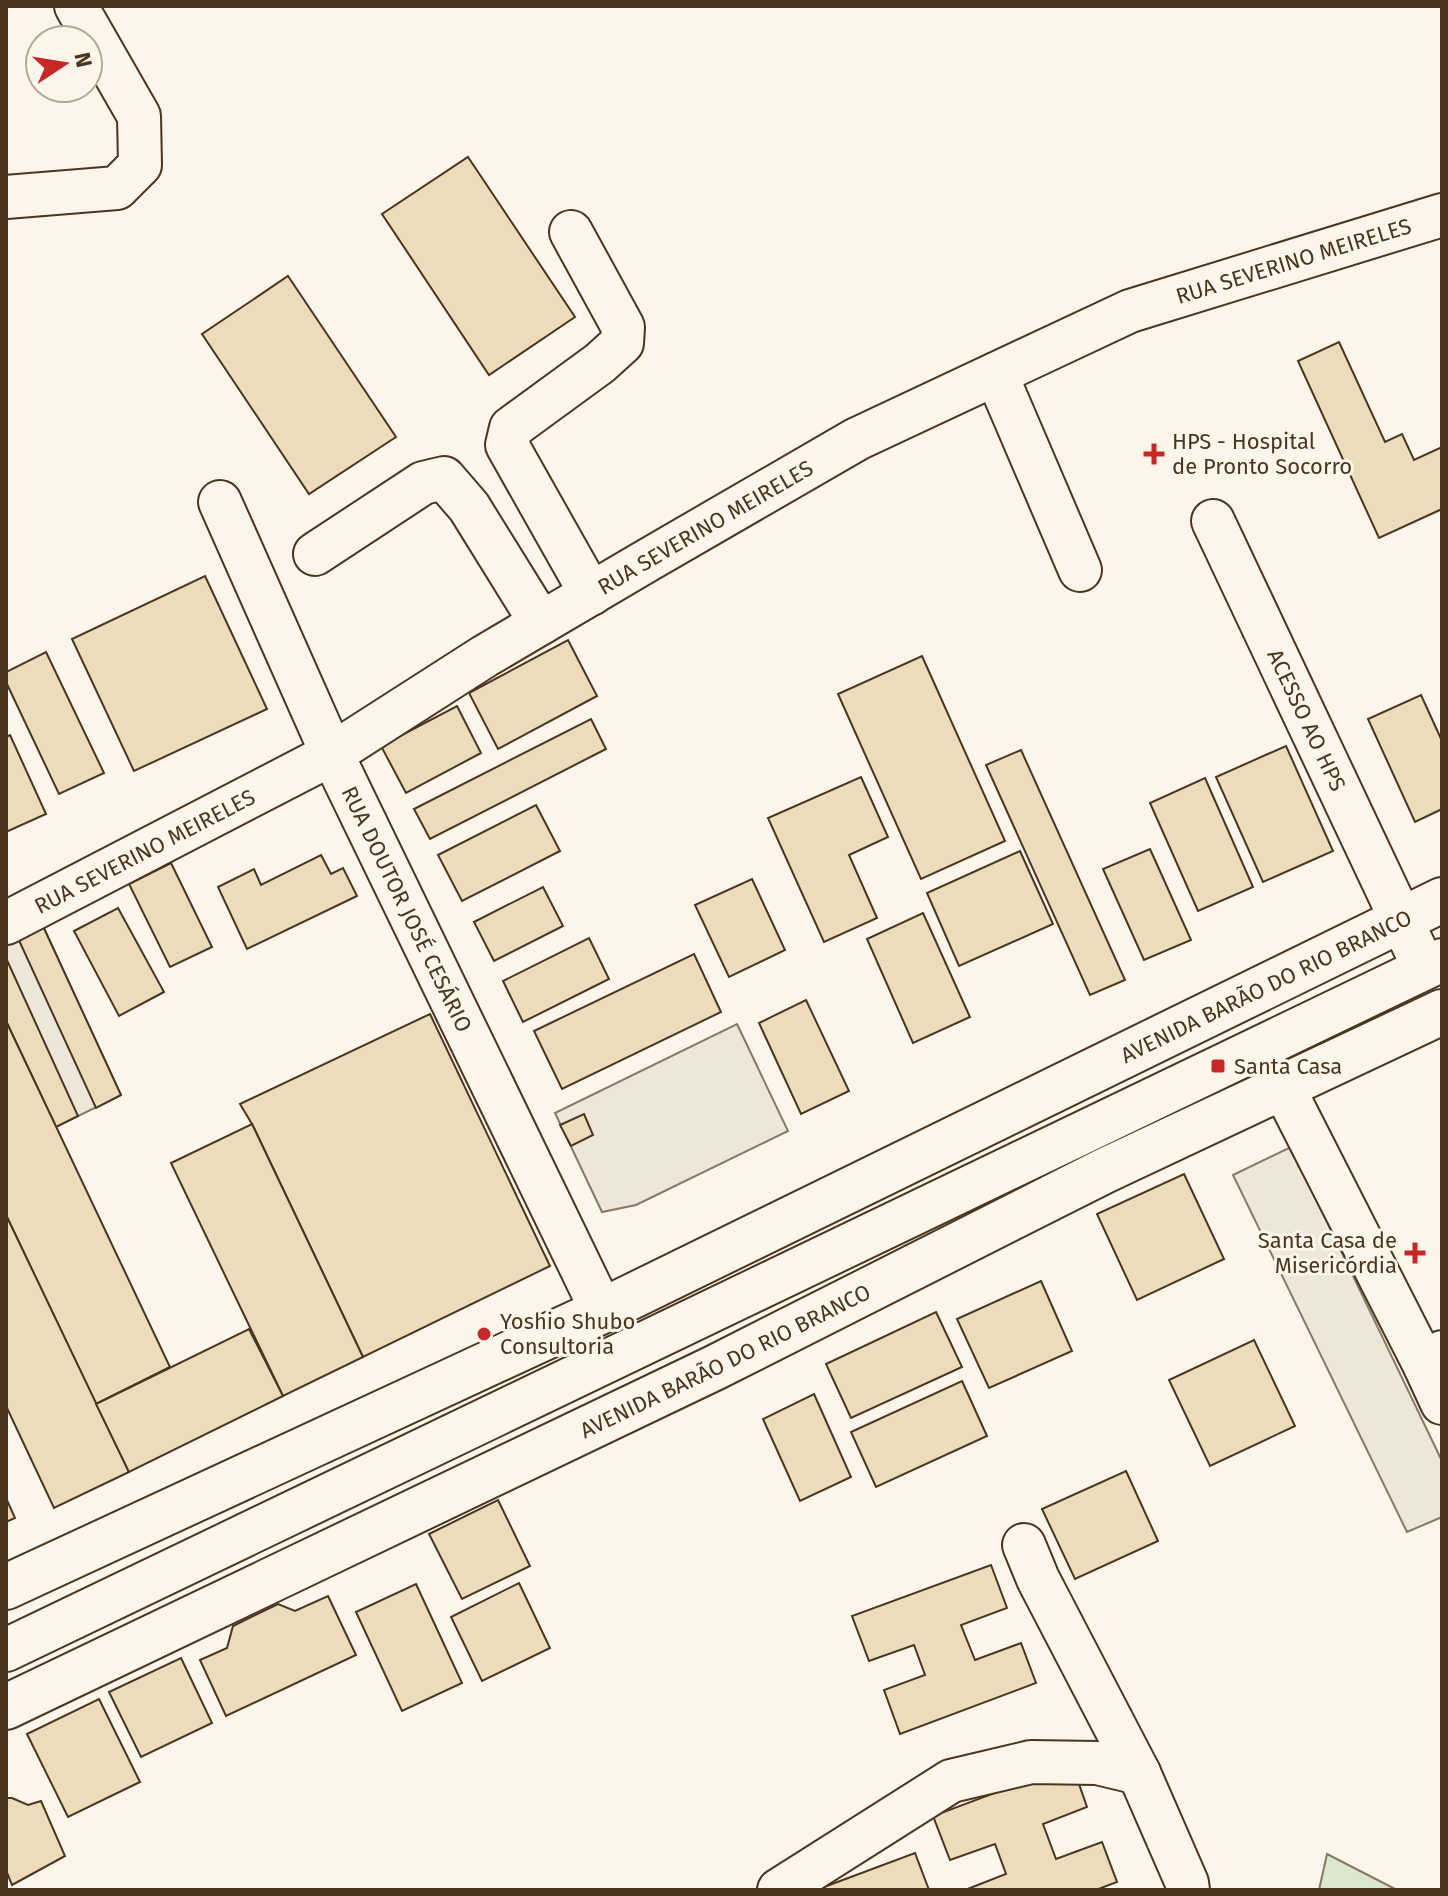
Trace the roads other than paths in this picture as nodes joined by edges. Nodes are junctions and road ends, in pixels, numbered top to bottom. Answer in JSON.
{"nodes":[{"id":1,"x":76,"y":6,"type":"edge"},
{"id":2,"x":6,"y":197,"type":"edge"},
{"id":3,"x":1442,"y":215,"type":"edge"},
{"id":4,"x":571,"y":232,"type":"dead end"},
{"id":5,"x":996,"y":374,"type":"junction"},
{"id":6,"x":220,"y":502,"type":"dead end"},
{"id":7,"x":1213,"y":521,"type":"dead end"},
{"id":8,"x":315,"y":554,"type":"dead end"},
{"id":9,"x":1080,"y":570,"type":"dead end"},
{"id":10,"x":591,"y":594,"type":"junction"},
{"id":11,"x":541,"y":623,"type":"junction"},
{"id":12,"x":332,"y":754,"type":"junction"},
{"id":13,"x":1442,"y":900,"type":"edge"},
{"id":14,"x":1401,"y":919,"type":"junction"},
{"id":15,"x":6,"y":923,"type":"edge"},
{"id":16,"x":1433,"y":964,"type":"edge"},
{"id":17,"x":1442,"y":1012,"type":"edge"},
{"id":18,"x":1283,"y":1087,"type":"junction"},
{"id":19,"x":602,"y":1311,"type":"junction"},
{"id":20,"x":1433,"y":1358,"type":"edge"},
{"id":21,"x":1442,"y":1403,"type":"edge"},
{"id":22,"x":1024,"y":1545,"type":"dead end"},
{"id":23,"x":6,"y":1587,"type":"edge"},
{"id":24,"x":8,"y":1645,"type":"edge"},
{"id":25,"x":70,"y":1675,"type":"junction"},
{"id":26,"x":6,"y":1707,"type":"edge"},
{"id":27,"x":1139,"y":1773,"type":"junction"},
{"id":28,"x":779,"y":1890,"type":"edge"},
{"id":29,"x":1188,"y":1890,"type":"edge"}],
"edges":[{"from":1,"to":2,"type":"street"},
{"from":3,"to":5,"type":"street","name":"RUA SEVERINO MEIRELES"},
{"from":4,"to":10,"type":"street"},
{"from":5,"to":9,"type":"street"},
{"from":5,"to":10,"type":"street","name":"RUA SEVERINO MEIRELES"},
{"from":6,"to":12,"type":"street","name":"RUA DOUTOR JOSÉ CESÁRIO"},
{"from":7,"to":14,"type":"street","name":"ACESSO AO HPS"},
{"from":8,"to":11,"type":"street"},
{"from":10,"to":11,"type":"street","name":"RUA SEVERINO MEIRELES"},
{"from":11,"to":12,"type":"street","name":"RUA SEVERINO MEIRELES"},
{"from":12,"to":15,"type":"street","name":"RUA SEVERINO MEIRELES"},
{"from":12,"to":19,"type":"street","name":"RUA DOUTOR JOSÉ CESÁRIO"},
{"from":13,"to":14,"type":"main road","name":"AVENIDA BARÃO DO RIO BRANCO"},
{"from":14,"to":16,"type":"street","name":"ACESSO AO HPS"},
{"from":14,"to":19,"type":"main road","name":"AVENIDA BARÃO DO RIO BRANCO"},
{"from":16,"to":24,"type":"street"},
{"from":17,"to":18,"type":"main road","name":"AVENIDA BARÃO DO RIO BRANCO"},
{"from":18,"to":20,"type":"street"},
{"from":18,"to":25,"type":"main road","name":"AVENIDA BARÃO DO RIO BRANCO"},
{"from":19,"to":23,"type":"main road","name":"AVENIDA BARÃO DO RIO BRANCO"},
{"from":20,"to":21,"type":"street"},
{"from":22,"to":27,"type":"street"},
{"from":24,"to":25,"type":"street"},
{"from":25,"to":26,"type":"main road","name":"AVENIDA BARÃO DO RIO BRANCO"},
{"from":27,"to":28,"type":"street"},
{"from":27,"to":29,"type":"street"}]}
